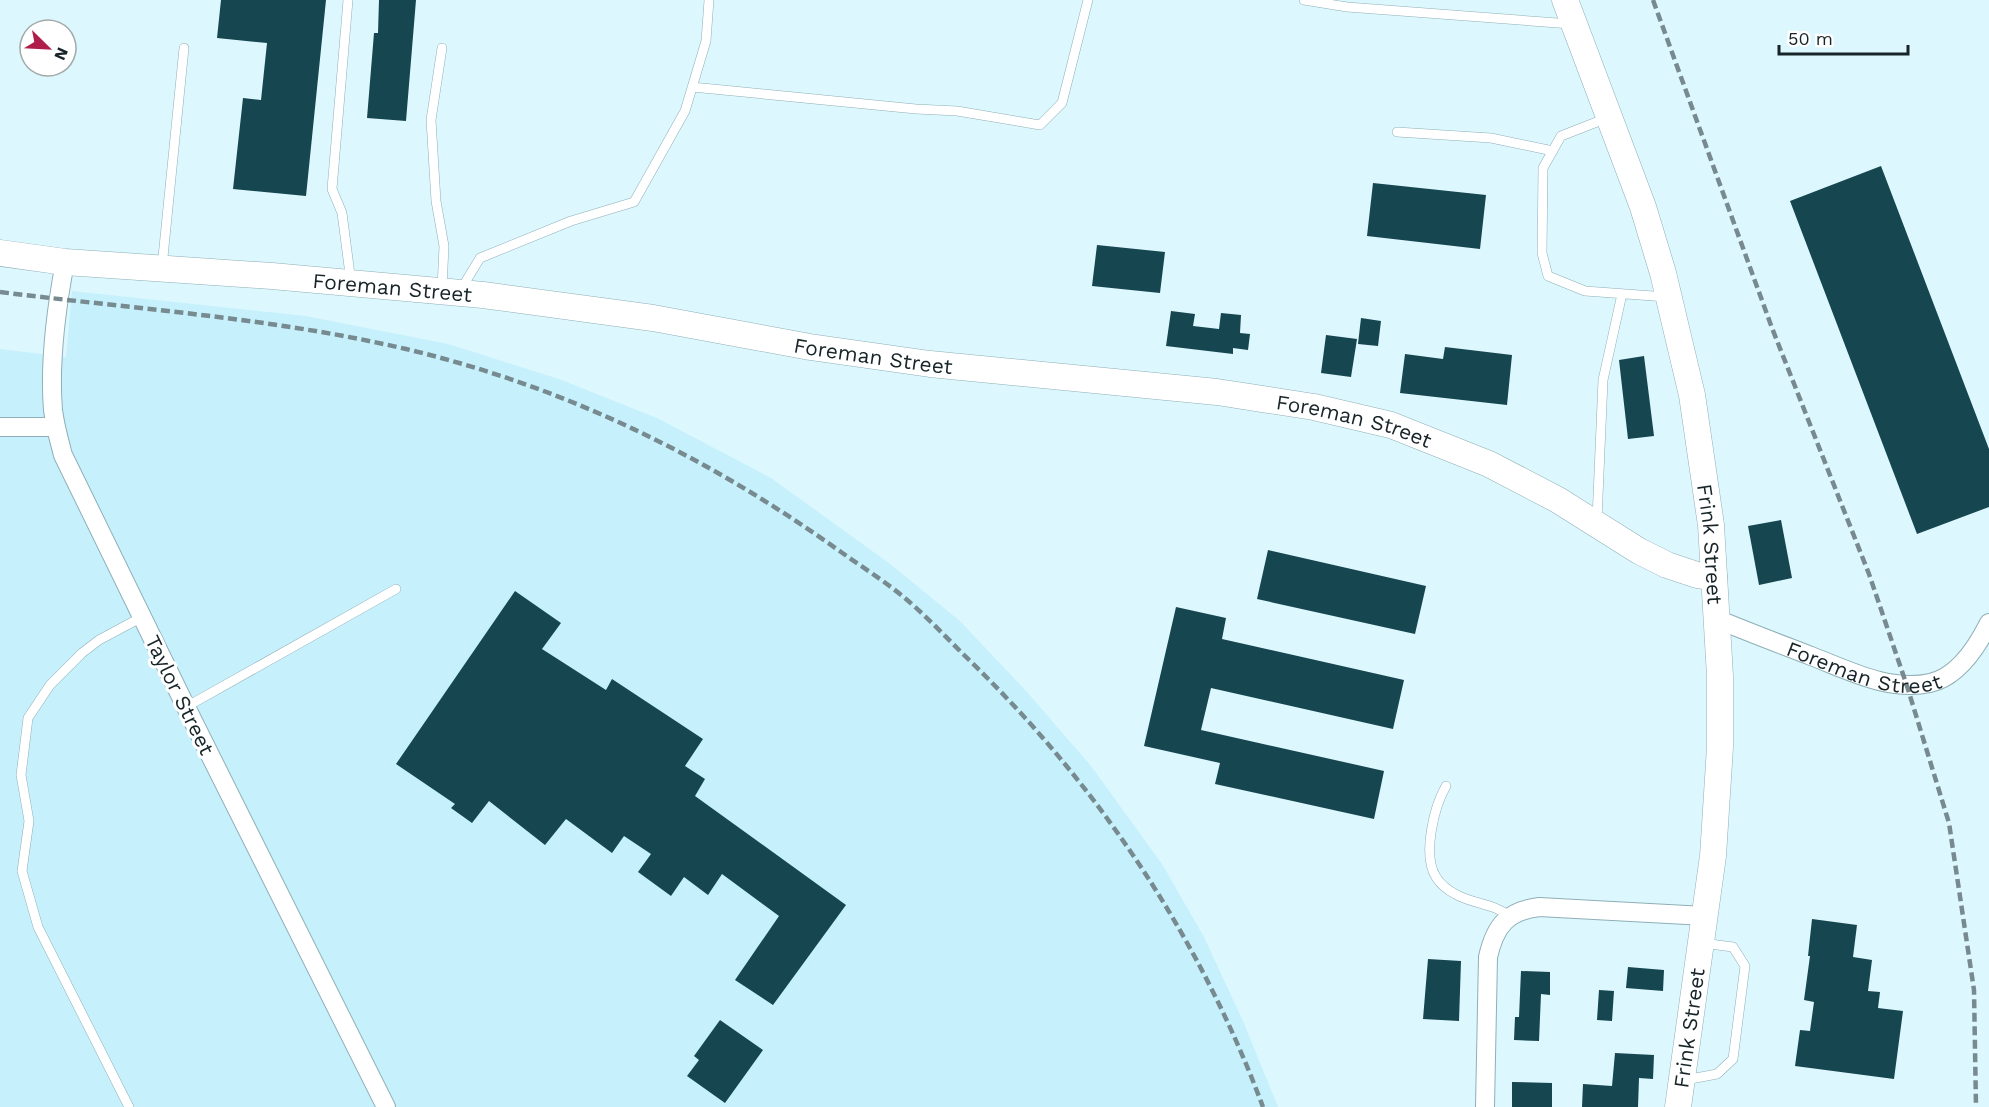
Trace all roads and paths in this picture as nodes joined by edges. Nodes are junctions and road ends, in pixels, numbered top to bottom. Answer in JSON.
{"nodes":[{"id":1,"x":348,"y":0,"type":"edge"},
{"id":2,"x":709,"y":0,"type":"edge"},
{"id":3,"x":1088,"y":0,"type":"edge"},
{"id":4,"x":1304,"y":0,"type":"edge"},
{"id":5,"x":1565,"y":0,"type":"edge"},
{"id":6,"x":1574,"y":24,"type":"junction"},
{"id":7,"x":184,"y":48,"type":"dead end"},
{"id":8,"x":442,"y":48,"type":"dead end"},
{"id":9,"x":692,"y":87,"type":"junction"},
{"id":10,"x":1610,"y":117,"type":"junction"},
{"id":11,"x":1397,"y":132,"type":"dead end"},
{"id":12,"x":1553,"y":151,"type":"junction"},
{"id":13,"x":0,"y":252,"type":"edge"},
{"id":14,"x":65,"y":262,"type":"junction"},
{"id":15,"x":162,"y":269,"type":"junction"},
{"id":16,"x":351,"y":284,"type":"junction"},
{"id":17,"x":450,"y":292,"type":"junction"},
{"id":18,"x":1622,"y":294,"type":"junction"},
{"id":19,"x":1669,"y":297,"type":"junction"},
{"id":20,"x":0,"y":427,"type":"edge"},
{"id":21,"x":56,"y":427,"type":"junction"},
{"id":22,"x":1596,"y":524,"type":"junction"},
{"id":23,"x":1714,"y":576,"type":"junction"},
{"id":24,"x":396,"y":589,"type":"dead end"},
{"id":25,"x":142,"y":617,"type":"junction"},
{"id":26,"x":1717,"y":619,"type":"junction"},
{"id":27,"x":1989,"y":623,"type":"edge"},
{"id":28,"x":186,"y":707,"type":"junction"},
{"id":29,"x":1446,"y":786,"type":"dead end"},
{"id":30,"x":1509,"y":916,"type":"junction"},
{"id":31,"x":1705,"y":916,"type":"junction"},
{"id":32,"x":1701,"y":943,"type":"junction"},
{"id":33,"x":1683,"y":1080,"type":"junction"},
{"id":34,"x":129,"y":1107,"type":"edge"},
{"id":35,"x":375,"y":1107,"type":"edge"},
{"id":36,"x":386,"y":1107,"type":"edge"},
{"id":37,"x":1485,"y":1107,"type":"edge"},
{"id":38,"x":1678,"y":1107,"type":"edge"}],
"edges":[{"from":1,"to":16,"type":"lane"},
{"from":2,"to":9,"type":"lane"},
{"from":3,"to":9,"type":"lane"},
{"from":4,"to":6,"type":"lane"},
{"from":5,"to":6,"type":"street","name":"Frink Street"},
{"from":6,"to":10,"type":"street","name":"Frink Street"},
{"from":7,"to":15,"type":"lane"},
{"from":8,"to":17,"type":"lane"},
{"from":9,"to":17,"type":"lane"},
{"from":10,"to":12,"type":"lane"},
{"from":10,"to":19,"type":"street","name":"Frink Street"},
{"from":11,"to":12,"type":"lane"},
{"from":12,"to":18,"type":"lane"},
{"from":13,"to":14,"type":"street","name":"Foreman Street"},
{"from":14,"to":15,"type":"street","name":"Foreman Street"},
{"from":14,"to":21,"type":"street","name":"Taylor Street"},
{"from":15,"to":16,"type":"street","name":"Foreman Street"},
{"from":16,"to":17,"type":"street","name":"Foreman Street"},
{"from":17,"to":22,"type":"street","name":"Foreman Street"},
{"from":18,"to":19,"type":"lane"},
{"from":18,"to":22,"type":"lane"},
{"from":19,"to":23,"type":"street","name":"Frink Street"},
{"from":20,"to":21,"type":"street"},
{"from":21,"to":25,"type":"street","name":"Taylor Street"},
{"from":22,"to":23,"type":"street","name":"Foreman Street"},
{"from":23,"to":26,"type":"street","name":"Frink Street"},
{"from":24,"to":28,"type":"lane"},
{"from":25,"to":28,"type":"street","name":"Taylor Street"},
{"from":25,"to":34,"type":"lane"},
{"from":26,"to":27,"type":"street","name":"Foreman Street"},
{"from":26,"to":31,"type":"street","name":"Frink Street"},
{"from":28,"to":36,"type":"street","name":"Taylor Street"},
{"from":29,"to":30,"type":"lane"},
{"from":30,"to":31,"type":"street"},
{"from":30,"to":37,"type":"street"},
{"from":31,"to":32,"type":"street","name":"Frink Street"},
{"from":32,"to":33,"type":"street","name":"Frink Street"},
{"from":32,"to":33,"type":"lane"},
{"from":33,"to":38,"type":"street","name":"Frink Street"},
{"from":35,"to":36,"type":"street"}]}
